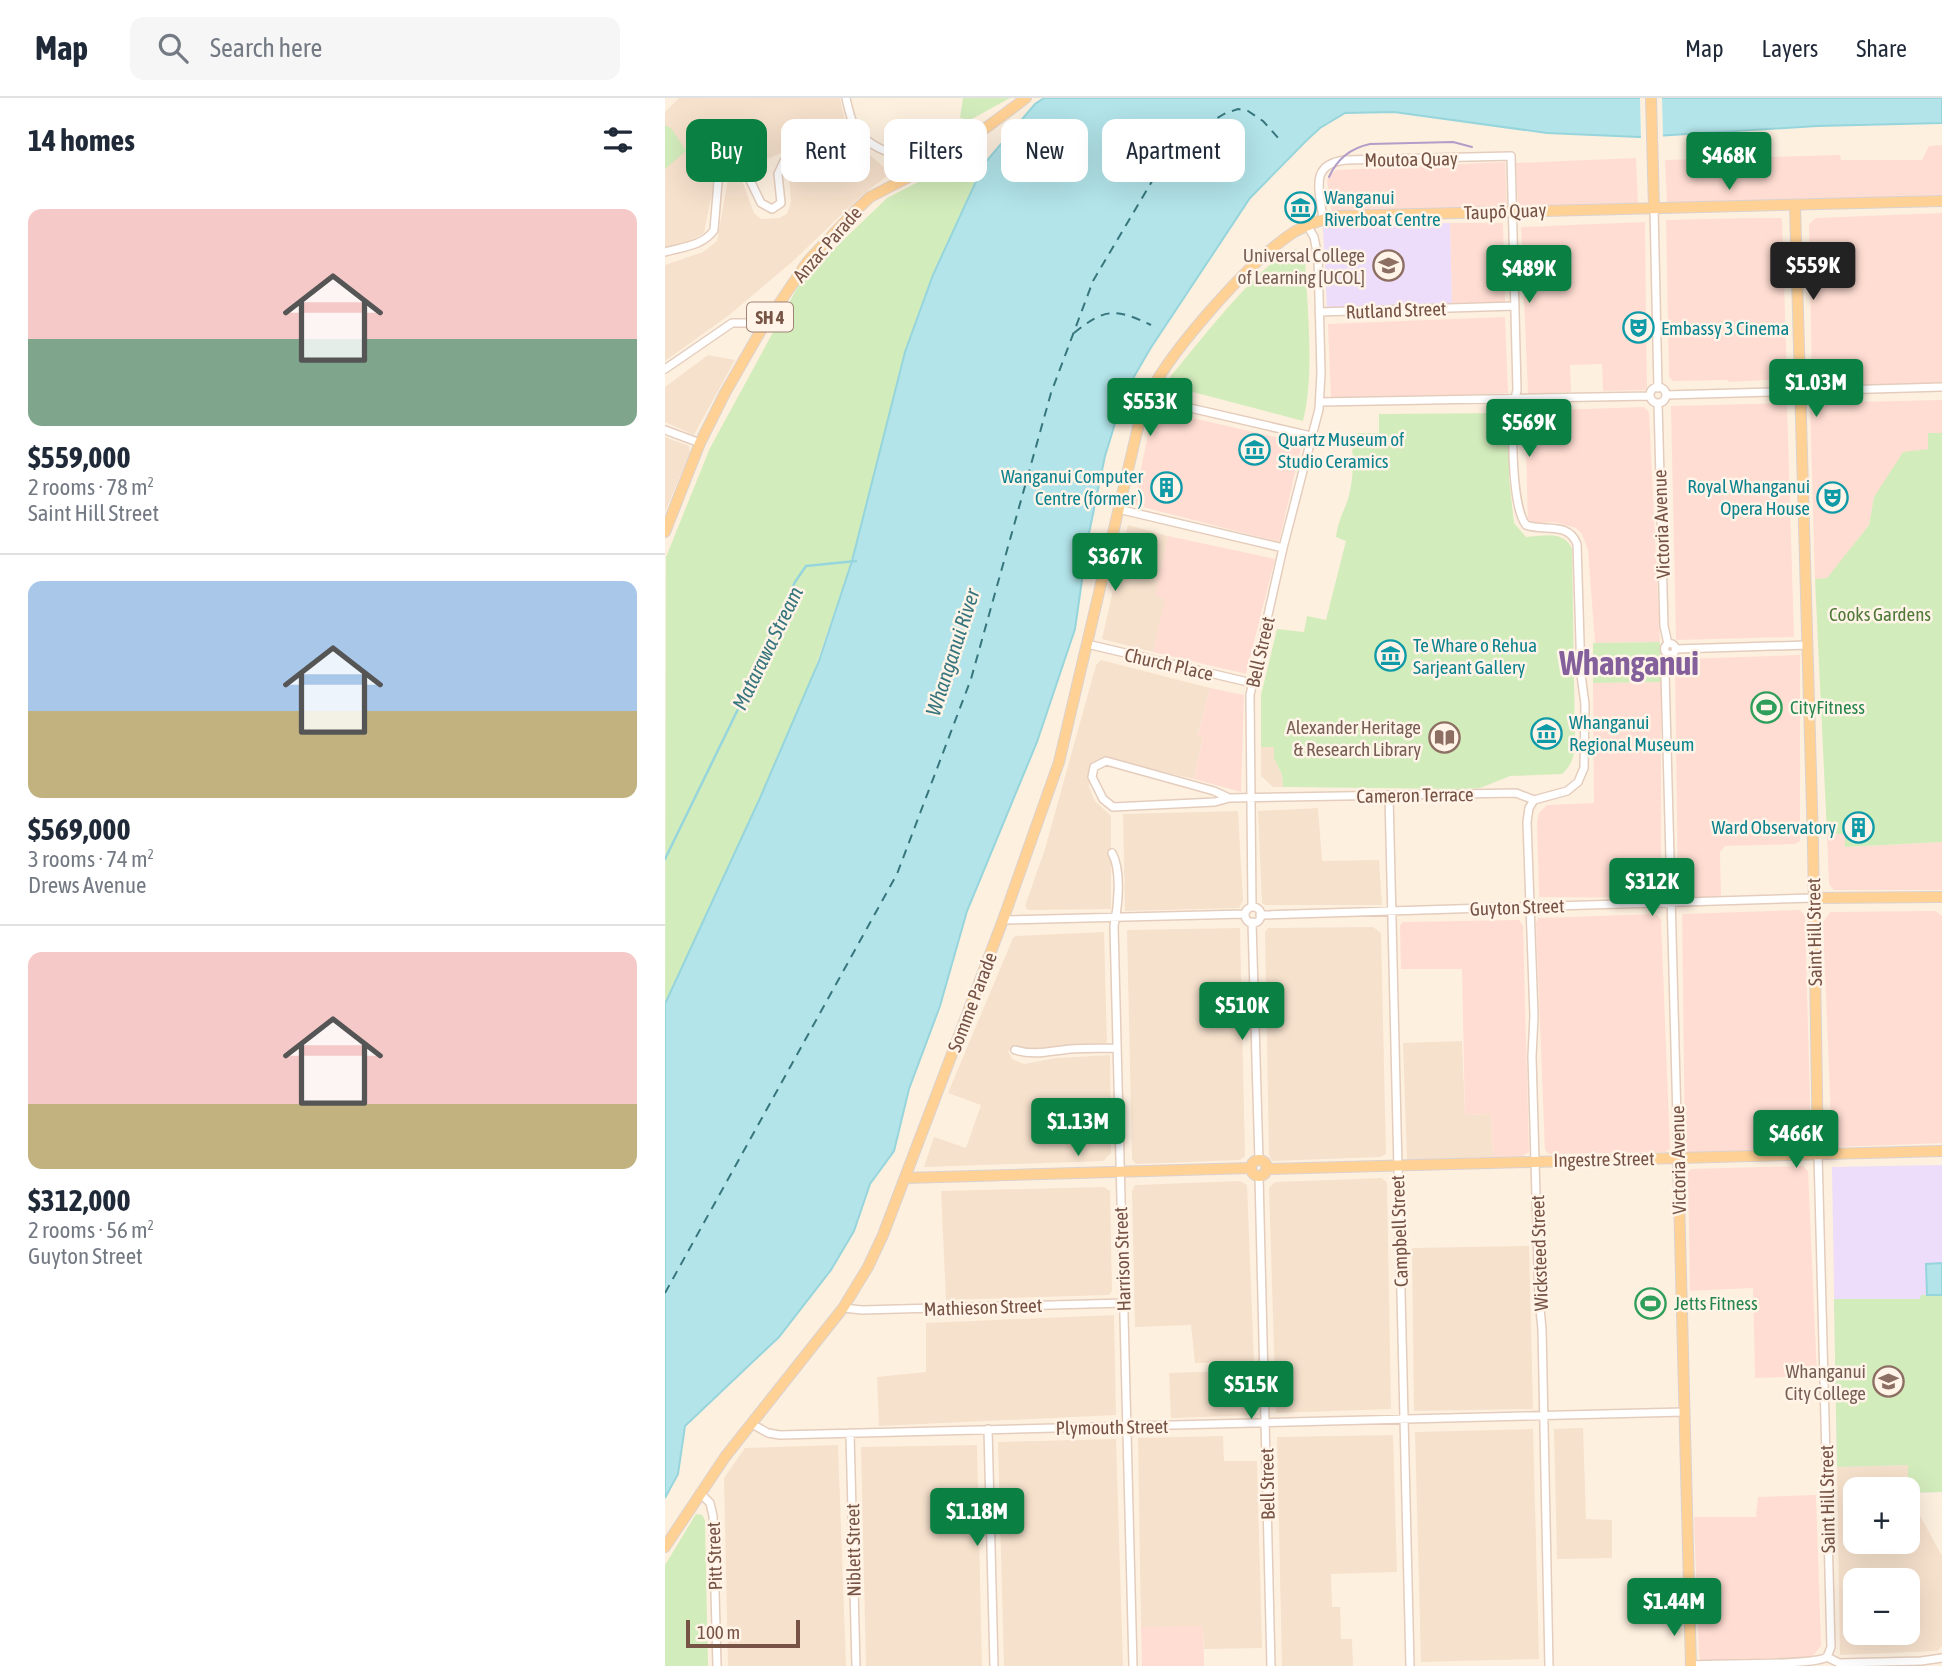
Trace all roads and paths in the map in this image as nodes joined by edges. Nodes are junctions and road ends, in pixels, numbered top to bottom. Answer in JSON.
{"nodes":[{"id":1,"x":846,"y":98,"type":"edge"},
{"id":2,"x":1026,"y":98,"type":"edge"},
{"id":3,"x":1651,"y":98,"type":"edge"},
{"id":4,"x":852,"y":119,"type":"edge"},
{"id":5,"x":987,"y":127,"type":"edge"},
{"id":6,"x":781,"y":168,"type":"edge"},
{"id":7,"x":899,"y":182,"type":"edge"},
{"id":8,"x":1942,"y":201,"type":"edge"},
{"id":9,"x":1795,"y":206,"type":"junction"},
{"id":10,"x":1654,"y":208,"type":"junction"},
{"id":11,"x":1512,"y":211,"type":"junction"},
{"id":12,"x":1323,"y":219,"type":"junction"},
{"id":13,"x":1307,"y":225,"type":"junction"},
{"id":14,"x":665,"y":252,"type":"edge"},
{"id":15,"x":1515,"y":306,"type":"junction"},
{"id":16,"x":1319,"y":312,"type":"junction"},
{"id":17,"x":760,"y":332,"type":"junction"},
{"id":18,"x":665,"y":369,"type":"edge"},
{"id":19,"x":1658,"y":387,"type":"junction"},
{"id":20,"x":1942,"y":387,"type":"edge"},
{"id":21,"x":1800,"y":391,"type":"junction"},
{"id":22,"x":1650,"y":396,"type":"junction"},
{"id":23,"x":1666,"y":396,"type":"junction"},
{"id":24,"x":1515,"y":397,"type":"junction"},
{"id":25,"x":1147,"y":398,"type":"junction"},
{"id":26,"x":1320,"y":402,"type":"junction"},
{"id":27,"x":1658,"y":404,"type":"junction"},
{"id":28,"x":665,"y":430,"type":"edge"},
{"id":29,"x":1311,"y":436,"type":"junction"},
{"id":30,"x":700,"y":443,"type":"junction"},
{"id":31,"x":1118,"y":509,"type":"junction"},
{"id":32,"x":665,"y":532,"type":"edge"},
{"id":33,"x":1283,"y":548,"type":"junction"},
{"id":34,"x":1087,"y":644,"type":"junction"},
{"id":35,"x":1668,"y":644,"type":"junction"},
{"id":36,"x":1807,"y":645,"type":"junction"},
{"id":37,"x":1675,"y":649,"type":"junction"},
{"id":38,"x":1668,"y":655,"type":"junction"},
{"id":39,"x":1252,"y":683,"type":"junction"},
{"id":40,"x":1389,"y":796,"type":"junction"},
{"id":41,"x":1229,"y":798,"type":"junction"},
{"id":42,"x":1249,"y":798,"type":"junction"},
{"id":43,"x":1534,"y":800,"type":"junction"},
{"id":44,"x":1112,"y":853,"type":"dead end"},
{"id":45,"x":1942,"y":897,"type":"edge"},
{"id":46,"x":1814,"y":898,"type":"junction"},
{"id":47,"x":1671,"y":904,"type":"junction"},
{"id":48,"x":1252,"y":907,"type":"junction"},
{"id":49,"x":1530,"y":907,"type":"junction"},
{"id":50,"x":1391,"y":911,"type":"junction"},
{"id":51,"x":1245,"y":914,"type":"junction"},
{"id":52,"x":1260,"y":915,"type":"junction"},
{"id":53,"x":1116,"y":918,"type":"junction"},
{"id":54,"x":1003,"y":920,"type":"junction"},
{"id":55,"x":1252,"y":922,"type":"junction"},
{"id":56,"x":1117,"y":1048,"type":"junction"},
{"id":57,"x":1015,"y":1050,"type":"dead end"},
{"id":58,"x":1942,"y":1152,"type":"edge"},
{"id":59,"x":1818,"y":1154,"type":"junction"},
{"id":60,"x":1678,"y":1157,"type":"junction"},
{"id":61,"x":1536,"y":1161,"type":"junction"},
{"id":62,"x":1397,"y":1165,"type":"junction"},
{"id":63,"x":1259,"y":1168,"type":"junction"},
{"id":64,"x":1120,"y":1172,"type":"junction"},
{"id":65,"x":905,"y":1178,"type":"junction"},
{"id":66,"x":1124,"y":1303,"type":"junction"},
{"id":67,"x":843,"y":1308,"type":"junction"},
{"id":68,"x":1684,"y":1412,"type":"junction"},
{"id":69,"x":1543,"y":1415,"type":"junction"},
{"id":70,"x":1404,"y":1419,"type":"junction"},
{"id":71,"x":1265,"y":1422,"type":"junction"},
{"id":72,"x":752,"y":1424,"type":"junction"},
{"id":73,"x":1126,"y":1426,"type":"junction"},
{"id":74,"x":988,"y":1429,"type":"junction"},
{"id":75,"x":850,"y":1433,"type":"junction"},
{"id":76,"x":700,"y":1493,"type":"junction"},
{"id":77,"x":665,"y":1547,"type":"edge"},
{"id":78,"x":1827,"y":1657,"type":"junction"},
{"id":79,"x":1942,"y":1658,"type":"edge"},
{"id":80,"x":1731,"y":1665,"type":"edge"},
{"id":81,"x":717,"y":1666,"type":"edge"},
{"id":82,"x":856,"y":1666,"type":"edge"},
{"id":83,"x":994,"y":1666,"type":"edge"},
{"id":84,"x":1133,"y":1666,"type":"edge"},
{"id":85,"x":1271,"y":1666,"type":"edge"},
{"id":86,"x":1410,"y":1666,"type":"edge"},
{"id":87,"x":1549,"y":1666,"type":"edge"},
{"id":88,"x":1682,"y":1666,"type":"edge"},
{"id":89,"x":1691,"y":1666,"type":"edge"}],
"edges":[{"from":1,"to":4,"type":"street"},
{"from":2,"to":5,"type":"main road","name":"Anzac Parade","number":"SH 4"},
{"from":3,"to":10,"type":"main road"},
{"from":6,"to":14,"type":"street"},
{"from":7,"to":17,"type":"main road","name":"Anzac Parade","number":"SH 4"},
{"from":8,"to":9,"type":"main road","name":"Taupō Quay"},
{"from":9,"to":10,"type":"main road","name":"Taupō Quay"},
{"from":9,"to":21,"type":"main road","name":"Saint Hill Street"},
{"from":10,"to":11,"type":"main road","name":"Taupō Quay"},
{"from":10,"to":19,"type":"street"},
{"from":11,"to":12,"type":"main road","name":"Taupō Quay"},
{"from":11,"to":12,"type":"street","name":"Moutoa Quay"},
{"from":11,"to":15,"type":"street"},
{"from":12,"to":13,"type":"main road","name":"Taupō Quay"},
{"from":13,"to":16,"type":"street","name":"Bell Street"},
{"from":13,"to":25,"type":"main road","name":"Taupō Quay"},
{"from":15,"to":16,"type":"street","name":"Rutland Street"},
{"from":15,"to":24,"type":"street"},
{"from":16,"to":26,"type":"street","name":"Bell Street"},
{"from":17,"to":18,"type":"street"},
{"from":17,"to":30,"type":"main road","name":"Anzac Parade","number":"SH 4"},
{"from":19,"to":22,"type":"street"},
{"from":19,"to":23,"type":"street"},
{"from":20,"to":21,"type":"street"},
{"from":21,"to":23,"type":"street"},
{"from":21,"to":36,"type":"main road","name":"Saint Hill Street"},
{"from":22,"to":24,"type":"street"},
{"from":22,"to":27,"type":"street"},
{"from":23,"to":27,"type":"street"},
{"from":24,"to":26,"type":"street"},
{"from":24,"to":43,"type":"street","name":"Cameron Terrace"},
{"from":25,"to":29,"type":"street"},
{"from":25,"to":31,"type":"main road","name":"Somme Parade"},
{"from":26,"to":29,"type":"street","name":"Bell Street"},
{"from":27,"to":35,"type":"street","name":"Victoria Avenue"},
{"from":28,"to":30,"type":"street"},
{"from":29,"to":33,"type":"street","name":"Bell Street"},
{"from":30,"to":32,"type":"main road","name":"Anzac Parade","number":"SH 4"},
{"from":31,"to":33,"type":"street"},
{"from":31,"to":34,"type":"main road","name":"Somme Parade"},
{"from":33,"to":39,"type":"street","name":"Bell Street"},
{"from":34,"to":39,"type":"street","name":"Church Place"},
{"from":34,"to":54,"type":"main road","name":"Somme Parade"},
{"from":35,"to":37,"type":"street"},
{"from":35,"to":38,"type":"street"},
{"from":36,"to":37,"type":"street"},
{"from":36,"to":46,"type":"main road","name":"Saint Hill Street"},
{"from":37,"to":38,"type":"street"},
{"from":38,"to":47,"type":"street","name":"Victoria Avenue"},
{"from":39,"to":42,"type":"street","name":"Bell Street"},
{"from":40,"to":42,"type":"street","name":"Cameron Terrace"},
{"from":40,"to":43,"type":"street","name":"Cameron Terrace"},
{"from":40,"to":50,"type":"street","name":"Campbell Street"},
{"from":41,"to":41,"type":"street"},
{"from":41,"to":42,"type":"street","name":"Cameron Terrace"},
{"from":42,"to":48,"type":"street","name":"Bell Street"},
{"from":43,"to":49,"type":"street","name":"Wicksteed Street"},
{"from":44,"to":53,"type":"street","name":"Harrison Street"},
{"from":45,"to":46,"type":"main road","name":"Guyton Street"},
{"from":46,"to":47,"type":"street","name":"Guyton Street"},
{"from":46,"to":59,"type":"main road","name":"Saint Hill Street"},
{"from":47,"to":49,"type":"street","name":"Guyton Street"},
{"from":47,"to":60,"type":"street","name":"Victoria Avenue"},
{"from":48,"to":51,"type":"street"},
{"from":48,"to":52,"type":"street"},
{"from":49,"to":50,"type":"street","name":"Guyton Street"},
{"from":49,"to":61,"type":"street","name":"Wicksteed Street"},
{"from":50,"to":52,"type":"street","name":"Guyton Street"},
{"from":50,"to":62,"type":"street","name":"Campbell Street"},
{"from":51,"to":53,"type":"street"},
{"from":51,"to":55,"type":"street"},
{"from":52,"to":55,"type":"street"},
{"from":53,"to":54,"type":"street"},
{"from":53,"to":56,"type":"street","name":"Harrison Street"},
{"from":54,"to":65,"type":"main road","name":"Somme Parade"},
{"from":55,"to":63,"type":"street","name":"Bell Street"},
{"from":56,"to":57,"type":"street"},
{"from":56,"to":64,"type":"street","name":"Harrison Street"},
{"from":58,"to":59,"type":"main road","name":"Ingestre Street"},
{"from":59,"to":60,"type":"main road","name":"Ingestre Street"},
{"from":59,"to":78,"type":"street","name":"Saint Hill Street"},
{"from":60,"to":61,"type":"main road","name":"Ingestre Street"},
{"from":60,"to":68,"type":"main road","name":"Victoria Avenue"},
{"from":61,"to":62,"type":"main road","name":"Ingestre Street"},
{"from":61,"to":69,"type":"street","name":"Wicksteed Street"},
{"from":62,"to":63,"type":"main road","name":"Ingestre Street"},
{"from":62,"to":70,"type":"street","name":"Campbell Street"},
{"from":63,"to":64,"type":"main road","name":"Ingestre Street"},
{"from":63,"to":71,"type":"street","name":"Bell Street"},
{"from":64,"to":65,"type":"main road","name":"Ingestre Street"},
{"from":64,"to":66,"type":"street","name":"Harrison Street"},
{"from":65,"to":67,"type":"main road","name":"Somme Parade"},
{"from":66,"to":67,"type":"street","name":"Mathieson Street"},
{"from":66,"to":73,"type":"street","name":"Harrison Street"},
{"from":67,"to":72,"type":"main road","name":"Somme Parade"},
{"from":68,"to":69,"type":"street","name":"Plymouth Street"},
{"from":68,"to":89,"type":"main road","name":"Victoria Avenue"},
{"from":69,"to":70,"type":"street","name":"Plymouth Street"},
{"from":69,"to":87,"type":"street","name":"Wicksteed Street"},
{"from":70,"to":71,"type":"street","name":"Plymouth Street"},
{"from":70,"to":86,"type":"street","name":"Campbell Street"},
{"from":71,"to":73,"type":"street","name":"Plymouth Street"},
{"from":71,"to":85,"type":"street","name":"Bell Street"},
{"from":72,"to":75,"type":"street","name":"Plymouth Street"},
{"from":72,"to":76,"type":"main road","name":"Somme Parade"},
{"from":73,"to":74,"type":"street","name":"Plymouth Street"},
{"from":73,"to":84,"type":"street","name":"Harrison Street"},
{"from":74,"to":75,"type":"street","name":"Plymouth Street"},
{"from":74,"to":83,"type":"street"},
{"from":75,"to":82,"type":"street","name":"Niblett Street"},
{"from":76,"to":77,"type":"main road","name":"Somme Parade"},
{"from":76,"to":81,"type":"street","name":"Pitt Street"},
{"from":78,"to":79,"type":"street"},
{"from":78,"to":80,"type":"street"},
{"from":80,"to":89,"type":"street"},
{"from":88,"to":89,"type":"main road"}]}
